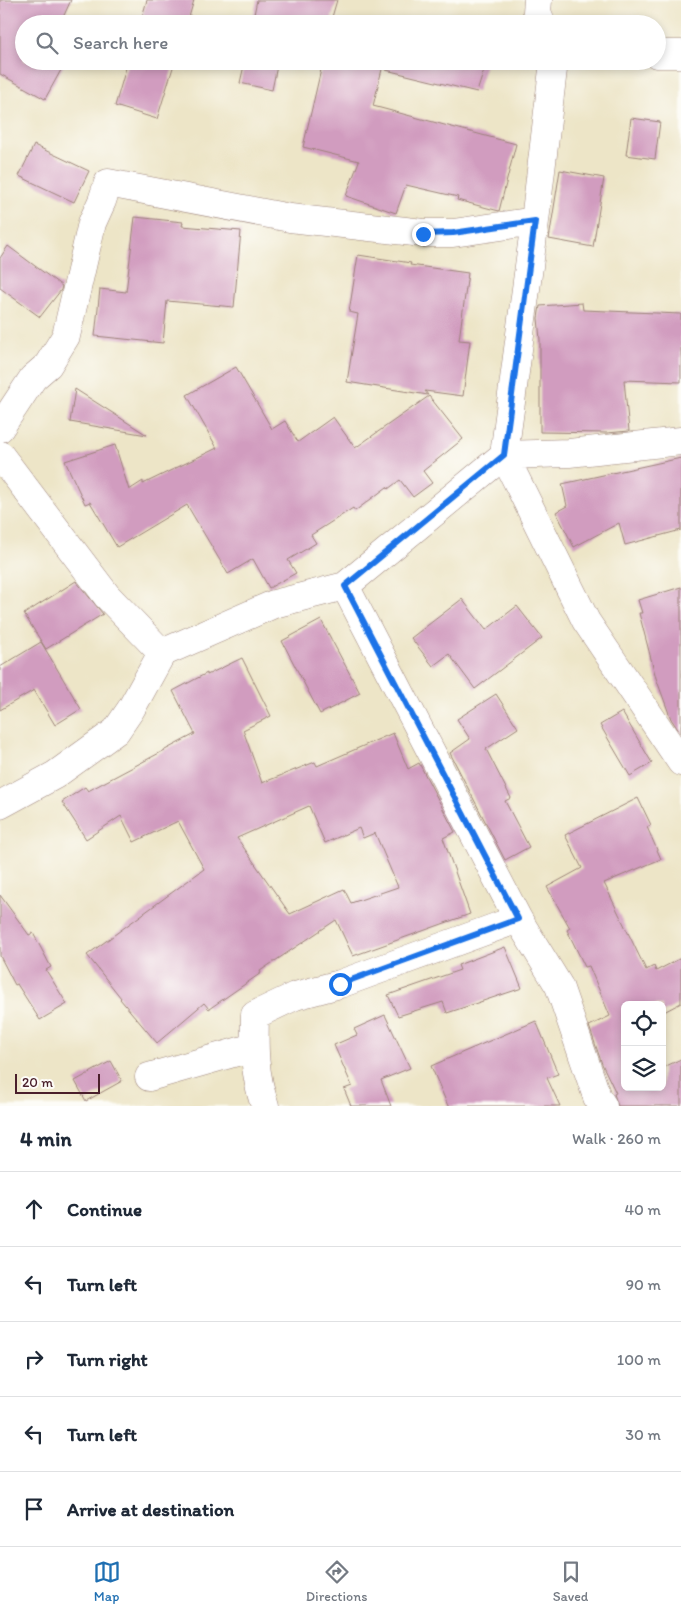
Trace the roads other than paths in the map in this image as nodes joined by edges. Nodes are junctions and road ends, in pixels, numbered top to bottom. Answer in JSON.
{"nodes":[{"id":1,"x":538,"y":0,"type":"edge"},
{"id":2,"x":538,"y":15,"type":"edge"},
{"id":3,"x":666,"y":54,"type":"edge"},
{"id":4,"x":681,"y":54,"type":"edge"},
{"id":5,"x":553,"y":70,"type":"edge"},
{"id":6,"x":535,"y":221,"type":"junction"},
{"id":7,"x":0,"y":428,"type":"edge"},
{"id":8,"x":681,"y":441,"type":"edge"},
{"id":9,"x":0,"y":455,"type":"edge"},
{"id":10,"x":504,"y":455,"type":"junction"},
{"id":11,"x":345,"y":586,"type":"junction"},
{"id":12,"x":162,"y":653,"type":"junction"},
{"id":13,"x":681,"y":762,"type":"edge"},
{"id":14,"x":0,"y":805,"type":"edge"},
{"id":15,"x":518,"y":919,"type":"junction"},
{"id":16,"x":254,"y":1048,"type":"junction"},
{"id":17,"x":149,"y":1077,"type":"dead end"},
{"id":18,"x":264,"y":1106,"type":"edge"},
{"id":19,"x":604,"y":1106,"type":"edge"}],
"edges":[{"from":1,"to":2,"type":"street"},
{"from":3,"to":4,"type":"street"},
{"from":5,"to":6,"type":"street"},
{"from":6,"to":7,"type":"street"},
{"from":6,"to":10,"type":"street"},
{"from":8,"to":10,"type":"street"},
{"from":9,"to":12,"type":"street"},
{"from":10,"to":11,"type":"street"},
{"from":10,"to":13,"type":"street"},
{"from":11,"to":12,"type":"street"},
{"from":11,"to":15,"type":"street"},
{"from":12,"to":14,"type":"street"},
{"from":15,"to":16,"type":"street"},
{"from":15,"to":19,"type":"street"},
{"from":16,"to":17,"type":"street"},
{"from":16,"to":18,"type":"street"}]}
